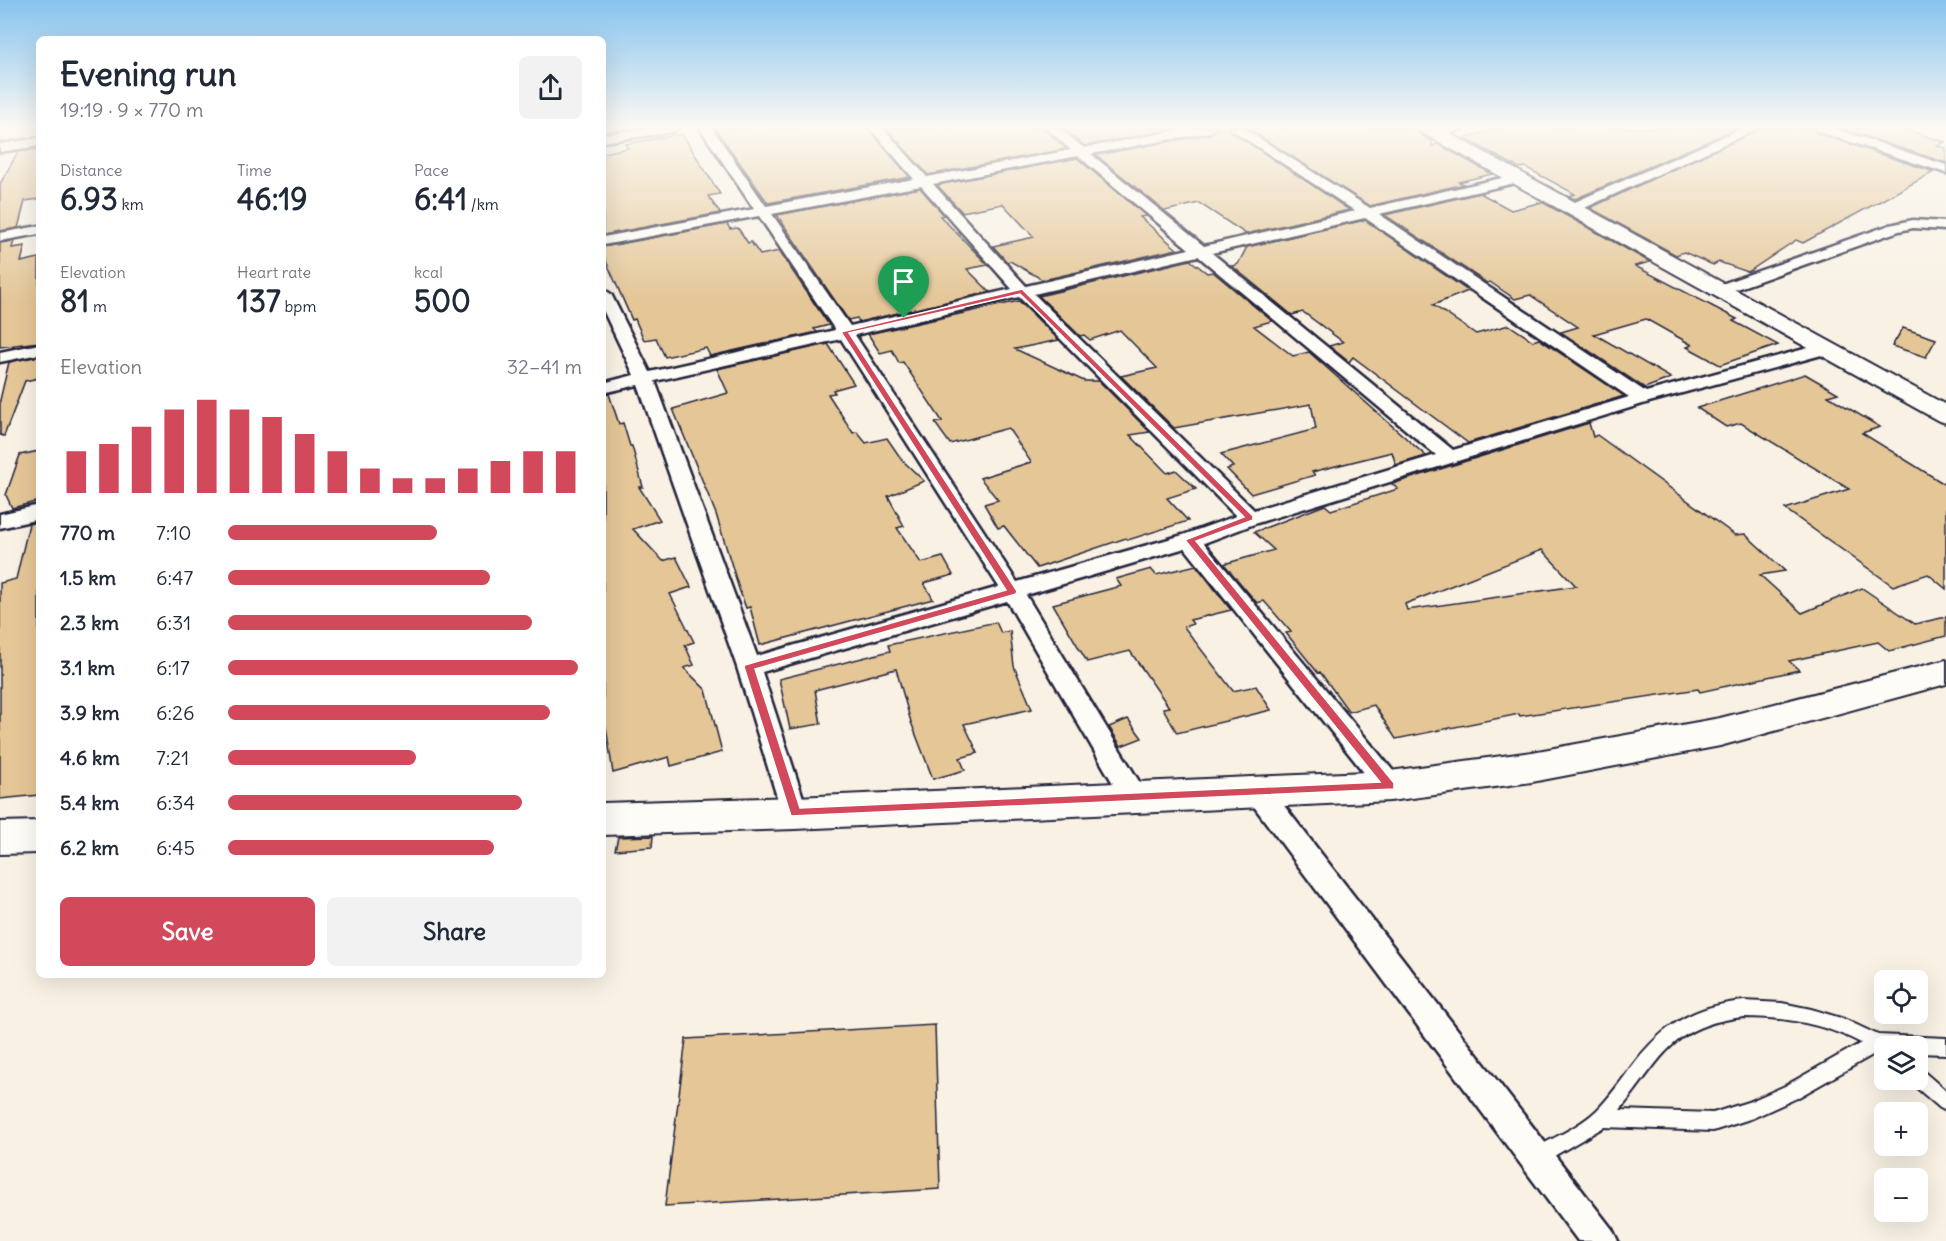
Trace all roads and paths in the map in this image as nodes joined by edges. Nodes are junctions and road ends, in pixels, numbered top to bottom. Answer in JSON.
{"nodes":[{"id":1,"x":745,"y":186,"type":"edge"},
{"id":2,"x":893,"y":186,"type":"edge"},
{"id":3,"x":929,"y":186,"type":"edge"},
{"id":4,"x":1121,"y":186,"type":"edge"},
{"id":5,"x":1326,"y":186,"type":"edge"},
{"id":6,"x":1485,"y":186,"type":"edge"},
{"id":7,"x":1533,"y":186,"type":"edge"},
{"id":8,"x":1623,"y":186,"type":"edge"},
{"id":9,"x":1573,"y":208,"type":"junction"},
{"id":10,"x":762,"y":211,"type":"junction"},
{"id":11,"x":1368,"y":213,"type":"junction"},
{"id":12,"x":1946,"y":226,"type":"edge"},
{"id":13,"x":36,"y":231,"type":"edge"},
{"id":14,"x":0,"y":237,"type":"edge"},
{"id":15,"x":606,"y":241,"type":"edge"},
{"id":16,"x":1200,"y":252,"type":"junction"},
{"id":17,"x":1719,"y":290,"type":"junction"},
{"id":18,"x":1022,"y":291,"type":"junction"},
{"id":19,"x":606,"y":300,"type":"edge"},
{"id":20,"x":845,"y":332,"type":"junction"},
{"id":21,"x":1822,"y":349,"type":"junction"},
{"id":22,"x":36,"y":351,"type":"edge"},
{"id":23,"x":0,"y":357,"type":"edge"},
{"id":24,"x":645,"y":379,"type":"junction"},
{"id":25,"x":606,"y":387,"type":"edge"},
{"id":26,"x":1643,"y":398,"type":"junction"},
{"id":27,"x":1946,"y":415,"type":"edge"},
{"id":28,"x":1450,"y":457,"type":"junction"},
{"id":29,"x":36,"y":513,"type":"edge"},
{"id":30,"x":1250,"y":518,"type":"junction"},
{"id":31,"x":0,"y":520,"type":"edge"},
{"id":32,"x":1190,"y":540,"type":"junction"},
{"id":33,"x":1012,"y":591,"type":"junction"},
{"id":34,"x":749,"y":667,"type":"junction"},
{"id":35,"x":1946,"y":672,"type":"edge"},
{"id":36,"x":1390,"y":786,"type":"junction"},
{"id":37,"x":1258,"y":793,"type":"junction"},
{"id":38,"x":1134,"y":796,"type":"junction"},
{"id":39,"x":795,"y":813,"type":"junction"},
{"id":40,"x":606,"y":819,"type":"edge"},
{"id":41,"x":36,"y":837,"type":"edge"},
{"id":42,"x":0,"y":838,"type":"edge"},
{"id":43,"x":1874,"y":1043,"type":"edge"},
{"id":44,"x":1928,"y":1046,"type":"edge"},
{"id":45,"x":1946,"y":1046,"type":"edge"},
{"id":46,"x":1874,"y":1049,"type":"edge"},
{"id":47,"x":1928,"y":1086,"type":"edge"},
{"id":48,"x":1946,"y":1102,"type":"edge"},
{"id":49,"x":1602,"y":1118,"type":"junction"},
{"id":50,"x":1536,"y":1157,"type":"junction"},
{"id":51,"x":1600,"y":1241,"type":"edge"}],
"edges":[{"from":1,"to":10,"type":"street"},
{"from":2,"to":10,"type":"street"},
{"from":3,"to":18,"type":"street"},
{"from":4,"to":16,"type":"street"},
{"from":5,"to":11,"type":"street"},
{"from":6,"to":11,"type":"street"},
{"from":7,"to":9,"type":"street"},
{"from":8,"to":9,"type":"street"},
{"from":9,"to":17,"type":"street"},
{"from":10,"to":15,"type":"street"},
{"from":10,"to":20,"type":"street"},
{"from":11,"to":16,"type":"street"},
{"from":11,"to":26,"type":"street"},
{"from":12,"to":17,"type":"street"},
{"from":13,"to":14,"type":"street"},
{"from":16,"to":18,"type":"street"},
{"from":16,"to":28,"type":"street"},
{"from":17,"to":21,"type":"street"},
{"from":18,"to":20,"type":"street"},
{"from":18,"to":30,"type":"street"},
{"from":19,"to":24,"type":"street"},
{"from":20,"to":24,"type":"street"},
{"from":20,"to":33,"type":"street"},
{"from":21,"to":26,"type":"street"},
{"from":21,"to":27,"type":"street"},
{"from":22,"to":23,"type":"street"},
{"from":24,"to":25,"type":"street"},
{"from":24,"to":34,"type":"street"},
{"from":26,"to":28,"type":"street"},
{"from":28,"to":30,"type":"street"},
{"from":29,"to":31,"type":"street"},
{"from":30,"to":32,"type":"street"},
{"from":32,"to":33,"type":"street"},
{"from":32,"to":36,"type":"street"},
{"from":33,"to":34,"type":"street"},
{"from":33,"to":38,"type":"street"},
{"from":34,"to":39,"type":"street"},
{"from":35,"to":36,"type":"street"},
{"from":36,"to":37,"type":"street"},
{"from":37,"to":38,"type":"street"},
{"from":37,"to":50,"type":"street"},
{"from":38,"to":39,"type":"street"},
{"from":39,"to":40,"type":"street"},
{"from":41,"to":42,"type":"street"},
{"from":43,"to":49,"type":"lane"},
{"from":44,"to":45,"type":"lane"},
{"from":46,"to":49,"type":"lane"},
{"from":47,"to":48,"type":"lane"},
{"from":49,"to":50,"type":"lane"},
{"from":50,"to":51,"type":"street"}]}
